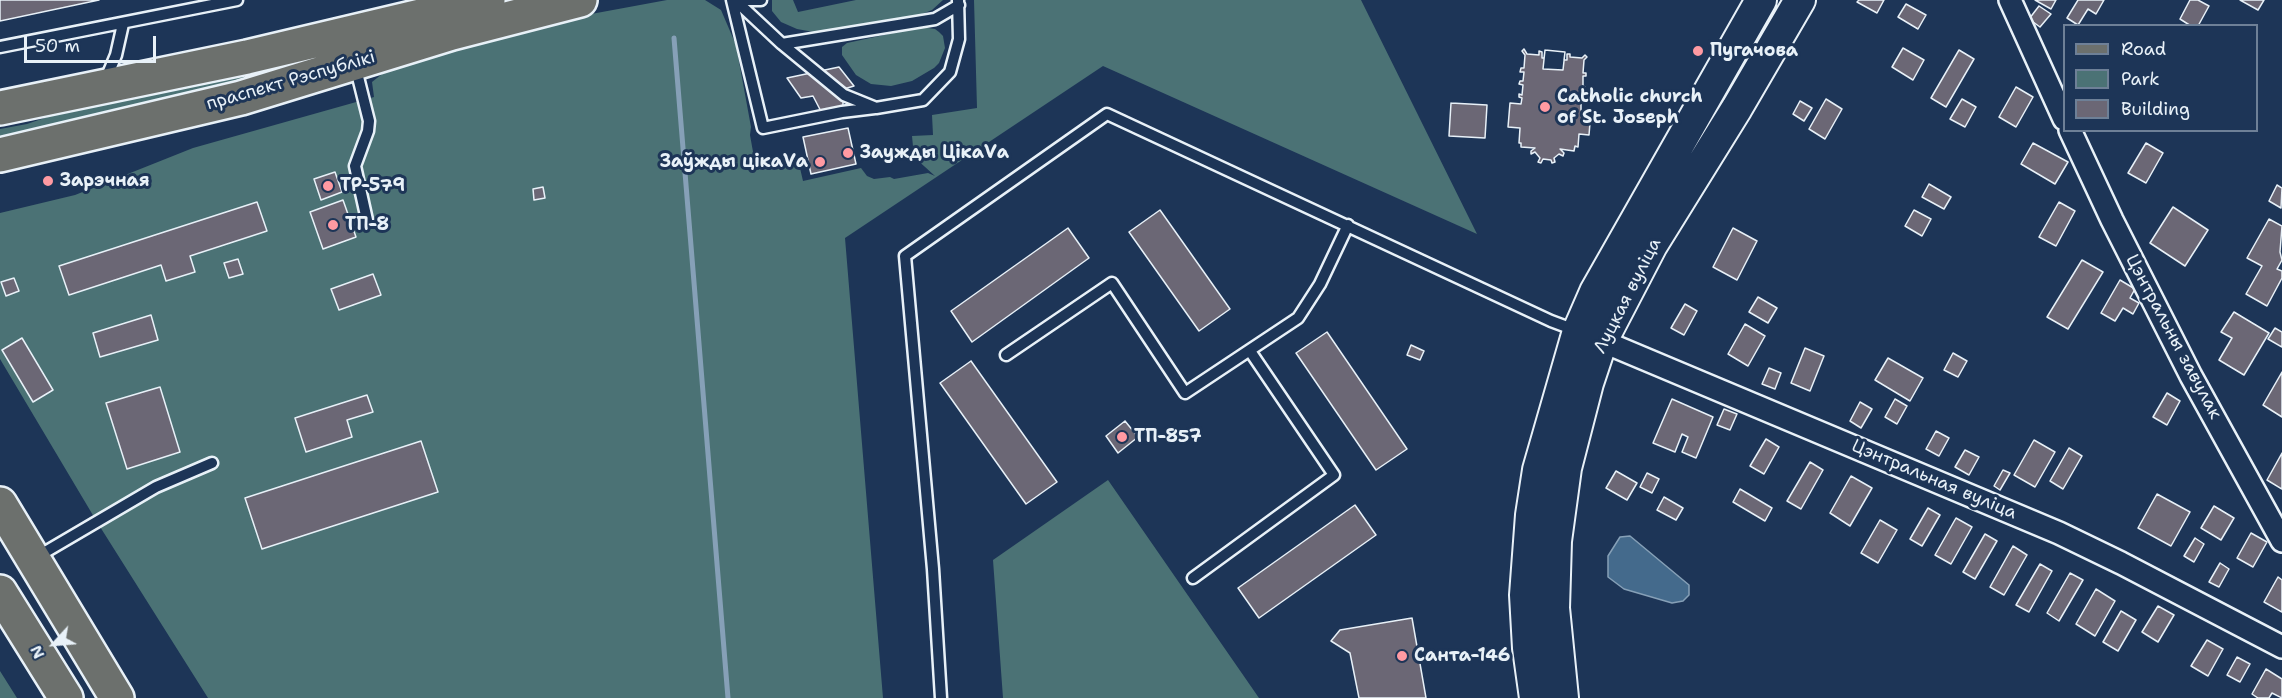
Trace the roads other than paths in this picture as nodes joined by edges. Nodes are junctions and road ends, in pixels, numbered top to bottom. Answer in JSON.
{"nodes":[{"id":1,"x":237,"y":0,"type":"edge"},
{"id":2,"x":488,"y":0,"type":"edge"},
{"id":3,"x":580,"y":0,"type":"edge"},
{"id":4,"x":734,"y":0,"type":"edge"},
{"id":5,"x":742,"y":0,"type":"edge"},
{"id":6,"x":760,"y":0,"type":"edge"},
{"id":7,"x":1761,"y":0,"type":"edge"},
{"id":8,"x":1800,"y":0,"type":"edge"},
{"id":9,"x":2010,"y":0,"type":"edge"},
{"id":10,"x":958,"y":3,"type":"edge"},
{"id":11,"x":123,"y":24,"type":"junction"},
{"id":12,"x":782,"y":44,"type":"junction"},
{"id":13,"x":0,"y":47,"type":"edge"},
{"id":14,"x":354,"y":62,"type":"junction"},
{"id":15,"x":103,"y":86,"type":"junction"},
{"id":16,"x":0,"y":108,"type":"edge"},
{"id":17,"x":876,"y":108,"type":"junction"},
{"id":18,"x":2063,"y":117,"type":"edge"},
{"id":19,"x":2071,"y":132,"type":"edge"},
{"id":20,"x":0,"y":155,"type":"edge"},
{"id":21,"x":367,"y":220,"type":"dead end"},
{"id":22,"x":1348,"y":225,"type":"junction"},
{"id":23,"x":1590,"y":336,"type":"junction"},
{"id":24,"x":1250,"y":351,"type":"junction"},
{"id":25,"x":1006,"y":355,"type":"dead end"},
{"id":26,"x":212,"y":463,"type":"dead end"},
{"id":27,"x":0,"y":504,"type":"edge"},
{"id":28,"x":2282,"y":540,"type":"edge"},
{"id":29,"x":32,"y":560,"type":"junction"},
{"id":30,"x":1193,"y":578,"type":"dead end"},
{"id":31,"x":0,"y":592,"type":"edge"},
{"id":32,"x":2282,"y":647,"type":"edge"},
{"id":33,"x":66,"y":698,"type":"edge"},
{"id":34,"x":117,"y":698,"type":"edge"},
{"id":35,"x":941,"y":698,"type":"edge"},
{"id":36,"x":1535,"y":698,"type":"edge"},
{"id":37,"x":1563,"y":698,"type":"edge"}],
"edges":[{"from":1,"to":11,"type":"lane"},
{"from":2,"to":15,"type":"main road","name":"праспект Рэспублікі"},
{"from":3,"to":14,"type":"main road","name":"праспект Рэспублікі"},
{"from":4,"to":12,"type":"lane"},
{"from":4,"to":17,"type":"lane"},
{"from":5,"to":6,"type":"lane"},
{"from":7,"to":23,"type":"street","name":"Луцкая вуліца"},
{"from":8,"to":23,"type":"street","name":"Луцкая вуліца"},
{"from":9,"to":18,"type":"street"},
{"from":10,"to":12,"type":"lane"},
{"from":10,"to":17,"type":"lane"},
{"from":11,"to":13,"type":"lane"},
{"from":11,"to":15,"type":"lane"},
{"from":12,"to":17,"type":"lane"},
{"from":14,"to":20,"type":"main road","name":"праспект Рэспублікі"},
{"from":14,"to":21,"type":"lane"},
{"from":15,"to":16,"type":"main road","name":"праспект Рэспублікі"},
{"from":19,"to":28,"type":"street","name":"Цэнтральны завулак"},
{"from":22,"to":23,"type":"lane"},
{"from":22,"to":24,"type":"lane"},
{"from":22,"to":35,"type":"lane"},
{"from":23,"to":32,"type":"street","name":"Цэнтральная вуліца"},
{"from":23,"to":36,"type":"street","name":"Луцкая вуліца"},
{"from":23,"to":37,"type":"street","name":"Луцкая вуліца"},
{"from":24,"to":25,"type":"lane"},
{"from":24,"to":30,"type":"lane"},
{"from":26,"to":29,"type":"lane"},
{"from":27,"to":29,"type":"main road"},
{"from":29,"to":34,"type":"main road"},
{"from":31,"to":33,"type":"main road"}]}
